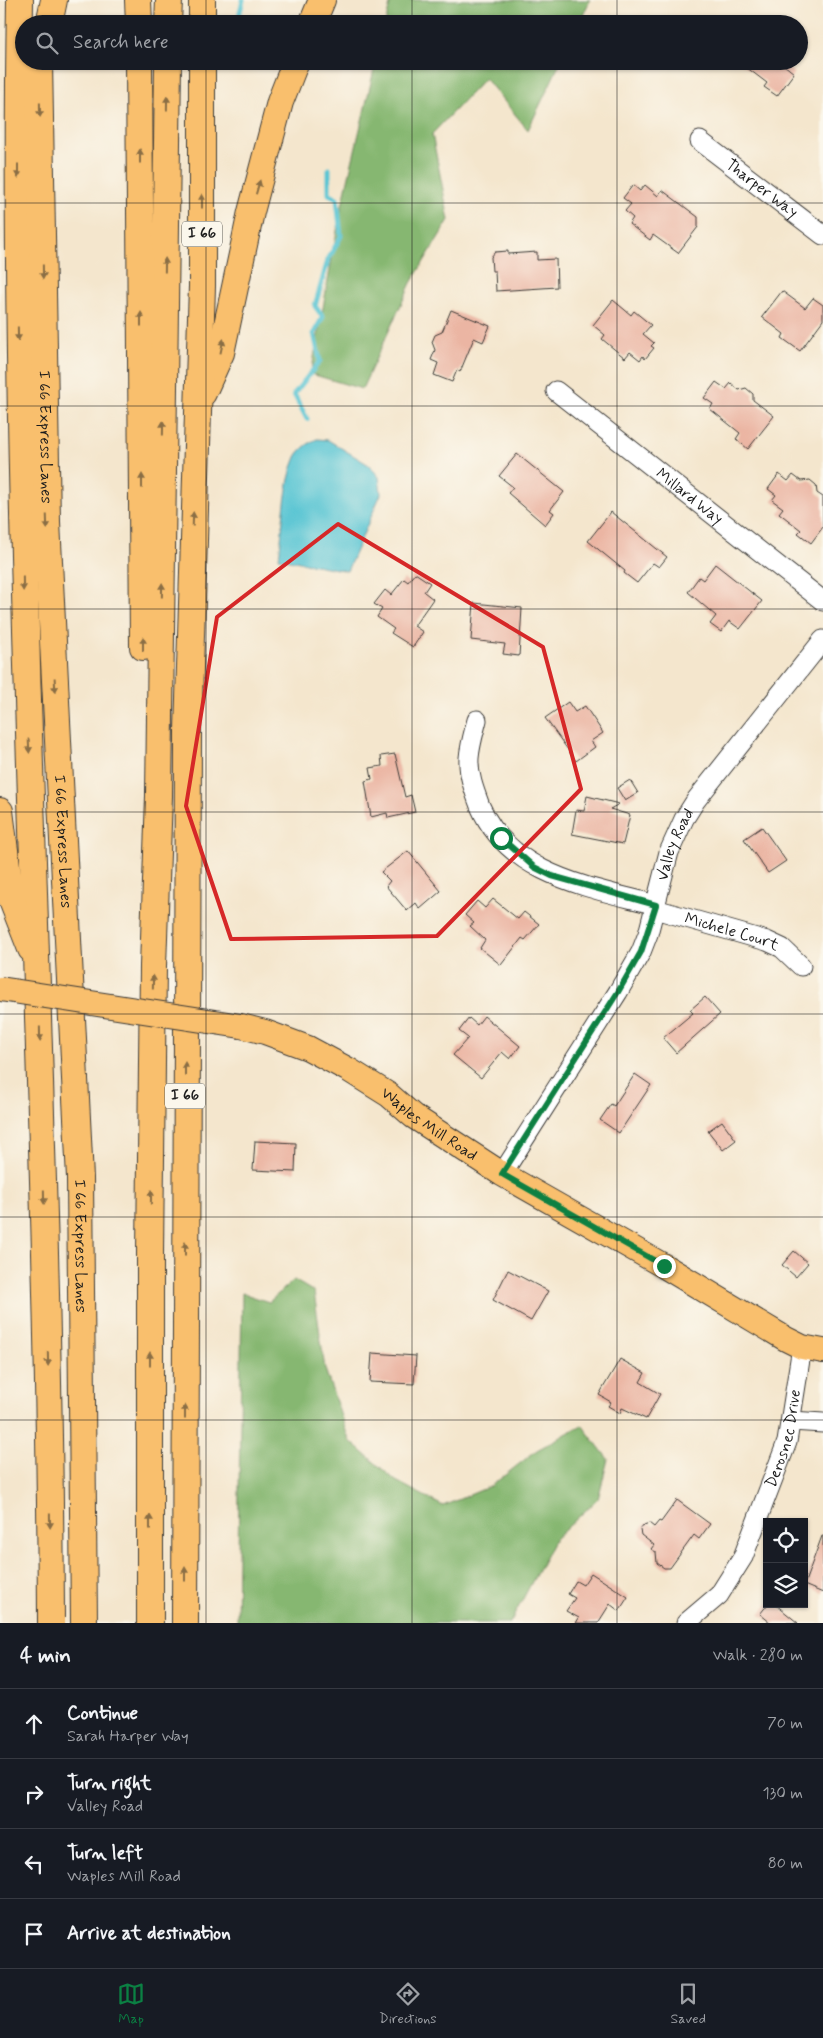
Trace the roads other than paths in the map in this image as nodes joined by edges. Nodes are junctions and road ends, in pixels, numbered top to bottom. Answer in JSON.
{"nodes":[{"id":1,"x":20,"y":0,"type":"edge"},
{"id":2,"x":41,"y":0,"type":"edge"},
{"id":3,"x":54,"y":0,"type":"edge"},
{"id":4,"x":138,"y":0,"type":"edge"},
{"id":5,"x":169,"y":0,"type":"edge"},
{"id":6,"x":202,"y":0,"type":"edge"},
{"id":7,"x":322,"y":0,"type":"edge"},
{"id":8,"x":20,"y":15,"type":"edge"},
{"id":9,"x":40,"y":15,"type":"edge"},
{"id":10,"x":51,"y":15,"type":"edge"},
{"id":11,"x":139,"y":15,"type":"edge"},
{"id":12,"x":168,"y":15,"type":"edge"},
{"id":13,"x":202,"y":15,"type":"edge"},
{"id":14,"x":316,"y":15,"type":"edge"},
{"id":15,"x":19,"y":70,"type":"edge"},
{"id":16,"x":40,"y":70,"type":"edge"},
{"id":17,"x":139,"y":70,"type":"edge"},
{"id":18,"x":168,"y":70,"type":"edge"},
{"id":19,"x":202,"y":70,"type":"edge"},
{"id":20,"x":292,"y":70,"type":"edge"},
{"id":21,"x":700,"y":141,"type":"dead end"},
{"id":22,"x":823,"y":235,"type":"edge"},
{"id":23,"x":556,"y":391,"type":"dead end"},
{"id":24,"x":197,"y":407,"type":"junction"},
{"id":25,"x":823,"y":601,"type":"edge"},
{"id":26,"x":823,"y":640,"type":"edge"},
{"id":27,"x":477,"y":720,"type":"dead end"},
{"id":28,"x":159,"y":796,"type":"junction"},
{"id":29,"x":0,"y":811,"type":"edge"},
{"id":30,"x":655,"y":907,"type":"junction"},
{"id":31,"x":801,"y":966,"type":"dead end"},
{"id":32,"x":38,"y":968,"type":"junction"},
{"id":33,"x":0,"y":988,"type":"edge"},
{"id":34,"x":502,"y":1174,"type":"junction"},
{"id":35,"x":812,"y":1349,"type":"edge"},
{"id":36,"x":791,"y":1421,"type":"junction"},
{"id":37,"x":823,"y":1423,"type":"edge"},
{"id":38,"x":51,"y":1623,"type":"edge"},
{"id":39,"x":84,"y":1623,"type":"edge"},
{"id":40,"x":150,"y":1623,"type":"edge"},
{"id":41,"x":185,"y":1623,"type":"edge"},
{"id":42,"x":686,"y":1623,"type":"edge"}],
"edges":[{"from":1,"to":8,"type":"highway","one_way":true},
{"from":2,"to":9,"type":"highway"},
{"from":3,"to":10,"type":"highway"},
{"from":4,"to":11,"type":"highway"},
{"from":5,"to":12,"type":"highway"},
{"from":6,"to":13,"type":"highway"},
{"from":7,"to":14,"type":"highway"},
{"from":15,"to":32,"type":"highway","one_way":true},
{"from":16,"to":39,"type":"highway","name":"I 66 Express Lanes","one_way":true},
{"from":28,"to":17,"type":"highway","one_way":true},
{"from":28,"to":18,"type":"highway","one_way":true},
{"from":24,"to":19,"type":"highway","number":"I 66","one_way":true},
{"from":24,"to":20,"type":"highway","one_way":true},
{"from":21,"to":22,"type":"street","name":"Tharper Way"},
{"from":23,"to":25,"type":"street","name":"Millard Way"},
{"from":41,"to":24,"type":"highway","number":"I 66","one_way":true},
{"from":26,"to":30,"type":"street","name":"Valley Road"},
{"from":27,"to":30,"type":"street","name":"Michele Court"},
{"from":40,"to":28,"type":"highway","one_way":true},
{"from":29,"to":32,"type":"highway"},
{"from":30,"to":31,"type":"street","name":"Michele Court"},
{"from":30,"to":34,"type":"street","name":"Valley Road"},
{"from":32,"to":38,"type":"highway","one_way":true},
{"from":33,"to":34,"type":"main road","name":"Waples Mill Road","bridge":true},
{"from":34,"to":35,"type":"main road","name":"Waples Mill Road"},
{"from":35,"to":36,"type":"street","name":"Derosnec Drive"},
{"from":36,"to":37,"type":"street"},
{"from":36,"to":42,"type":"street","name":"Derosnec Drive"}]}
